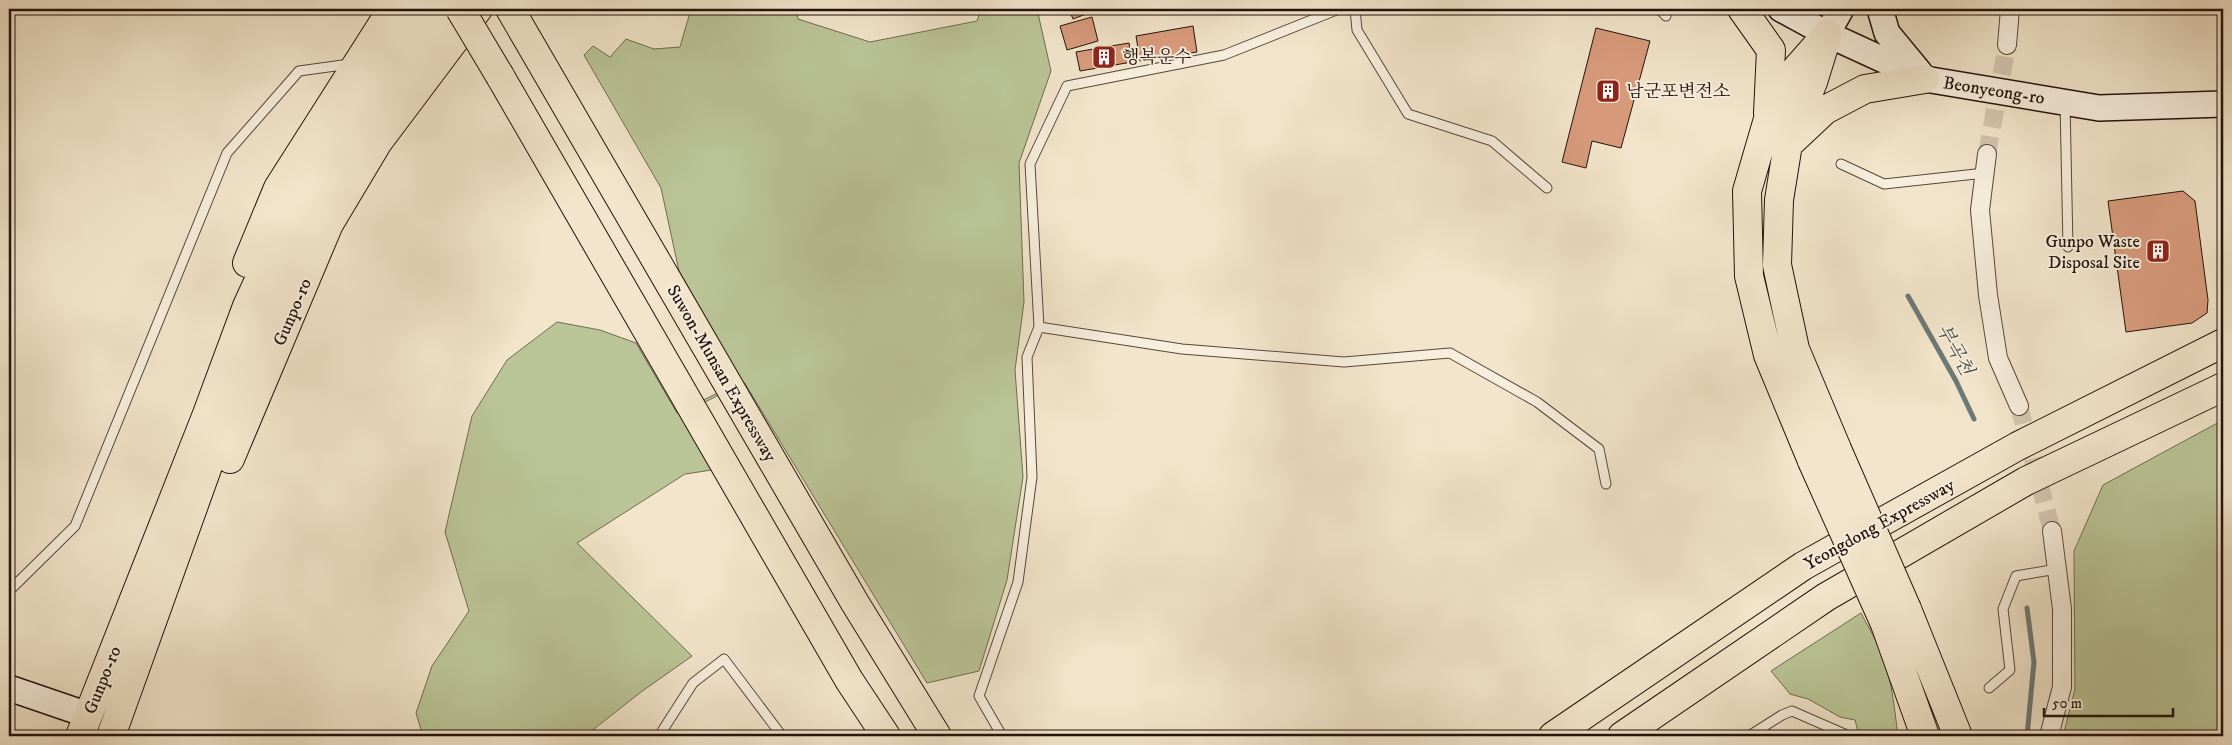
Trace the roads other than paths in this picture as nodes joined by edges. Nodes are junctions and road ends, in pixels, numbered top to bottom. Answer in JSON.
{"nodes":[{"id":1,"x":392,"y":9,"type":"edge"},
{"id":2,"x":421,"y":9,"type":"edge"},
{"id":3,"x":444,"y":9,"type":"edge"},
{"id":4,"x":460,"y":9,"type":"edge"},
{"id":5,"x":478,"y":9,"type":"edge"},
{"id":6,"x":510,"y":9,"type":"edge"},
{"id":7,"x":1339,"y":9,"type":"edge"},
{"id":8,"x":1355,"y":9,"type":"edge"},
{"id":9,"x":1659,"y":9,"type":"edge"},
{"id":10,"x":1742,"y":9,"type":"edge"},
{"id":11,"x":1781,"y":9,"type":"edge"},
{"id":12,"x":1841,"y":9,"type":"edge"},
{"id":13,"x":1880,"y":9,"type":"edge"},
{"id":14,"x":2010,"y":9,"type":"edge"},
{"id":15,"x":1666,"y":16,"type":"dead end"},
{"id":16,"x":1827,"y":34,"type":"junction"},
{"id":17,"x":2007,"y":45,"type":"tunnel mouth"},
{"id":18,"x":358,"y":63,"type":"junction"},
{"id":19,"x":1925,"y":79,"type":"junction"},
{"id":20,"x":2065,"y":101,"type":"junction"},
{"id":21,"x":2223,"y":104,"type":"edge"},
{"id":22,"x":1768,"y":119,"type":"junction"},
{"id":23,"x":1788,"y":144,"type":"junction"},
{"id":24,"x":1987,"y":154,"type":"tunnel mouth"},
{"id":25,"x":1841,"y":164,"type":"dead end"},
{"id":26,"x":1985,"y":173,"type":"junction"},
{"id":27,"x":1547,"y":188,"type":"dead end"},
{"id":28,"x":2068,"y":247,"type":"dead end"},
{"id":29,"x":1039,"y":327,"type":"junction"},
{"id":30,"x":2223,"y":343,"type":"edge"},
{"id":31,"x":2223,"y":387,"type":"edge"},
{"id":32,"x":2019,"y":406,"type":"tunnel mouth"},
{"id":33,"x":1606,"y":484,"type":"dead end"},
{"id":34,"x":179,"y":485,"type":"junction"},
{"id":35,"x":2052,"y":531,"type":"tunnel mouth"},
{"id":36,"x":2057,"y":569,"type":"junction"},
{"id":37,"x":9,"y":591,"type":"edge"},
{"id":38,"x":1896,"y":616,"type":"junction"},
{"id":39,"x":147,"y":639,"type":"junction"},
{"id":40,"x":9,"y":688,"type":"edge"},
{"id":41,"x":1990,"y":688,"type":"dead end"},
{"id":42,"x":84,"y":726,"type":"edge"},
{"id":43,"x":1847,"y":735,"type":"edge"},
{"id":44,"x":111,"y":736,"type":"edge"},
{"id":45,"x":659,"y":736,"type":"edge"},
{"id":46,"x":782,"y":736,"type":"edge"},
{"id":47,"x":886,"y":736,"type":"edge"},
{"id":48,"x":937,"y":736,"type":"edge"},
{"id":49,"x":1002,"y":736,"type":"edge"},
{"id":50,"x":1553,"y":736,"type":"edge"},
{"id":51,"x":1622,"y":736,"type":"edge"},
{"id":52,"x":1749,"y":736,"type":"edge"},
{"id":53,"x":1925,"y":736,"type":"edge"},
{"id":54,"x":1958,"y":736,"type":"edge"},
{"id":55,"x":2049,"y":736,"type":"edge"}],
"edges":[{"from":1,"to":18,"type":"main road","name":"Gunpo-ro"},
{"from":2,"to":34,"type":"main road","name":"Gunpo-ro"},
{"from":3,"to":39,"type":"main road","name":"Gunpo-ro"},
{"from":4,"to":47,"type":"main road","bridge":true},
{"from":5,"to":39,"type":"main road","name":"Gunpo-ro"},
{"from":6,"to":48,"type":"main road","name":"Suwon-Munsan Expressway"},
{"from":7,"to":29,"type":"lane"},
{"from":8,"to":27,"type":"lane"},
{"from":9,"to":15,"type":"lane"},
{"from":10,"to":22,"type":"main road"},
{"from":11,"to":16,"type":"street","name":"Beonyeong-ro"},
{"from":12,"to":16,"type":"street"},
{"from":13,"to":19,"type":"street"},
{"from":14,"to":17,"type":"street"},
{"from":16,"to":19,"type":"street","name":"Beonyeong-ro"},
{"from":16,"to":22,"type":"main road"},
{"from":16,"to":23,"type":"main road"},
{"from":18,"to":34,"type":"main road","name":"Gunpo-ro"},
{"from":18,"to":37,"type":"lane"},
{"from":19,"to":20,"type":"street","name":"Beonyeong-ro"},
{"from":19,"to":23,"type":"main road"},
{"from":20,"to":21,"type":"street","name":"Beonyeong-ro"},
{"from":20,"to":28,"type":"lane"},
{"from":22,"to":38,"type":"main road","bridge":true},
{"from":23,"to":38,"type":"main road","bridge":true},
{"from":24,"to":26,"type":"street"},
{"from":25,"to":26,"type":"lane"},
{"from":26,"to":32,"type":"street"},
{"from":29,"to":33,"type":"lane"},
{"from":29,"to":49,"type":"lane"},
{"from":30,"to":50,"type":"main road","name":"Yeongdong Expressway"},
{"from":31,"to":51,"type":"main road","name":"Yeongdong Expressway"},
{"from":34,"to":42,"type":"main road","name":"Gunpo-ro"},
{"from":35,"to":36,"type":"street"},
{"from":36,"to":41,"type":"lane"},
{"from":36,"to":55,"type":"street"},
{"from":38,"to":53,"type":"main road"},
{"from":38,"to":54,"type":"main road"},
{"from":39,"to":44,"type":"main road","name":"Gunpo-ro"},
{"from":40,"to":42,"type":"street"},
{"from":43,"to":52,"type":"lane"},
{"from":45,"to":46,"type":"lane"}]}
